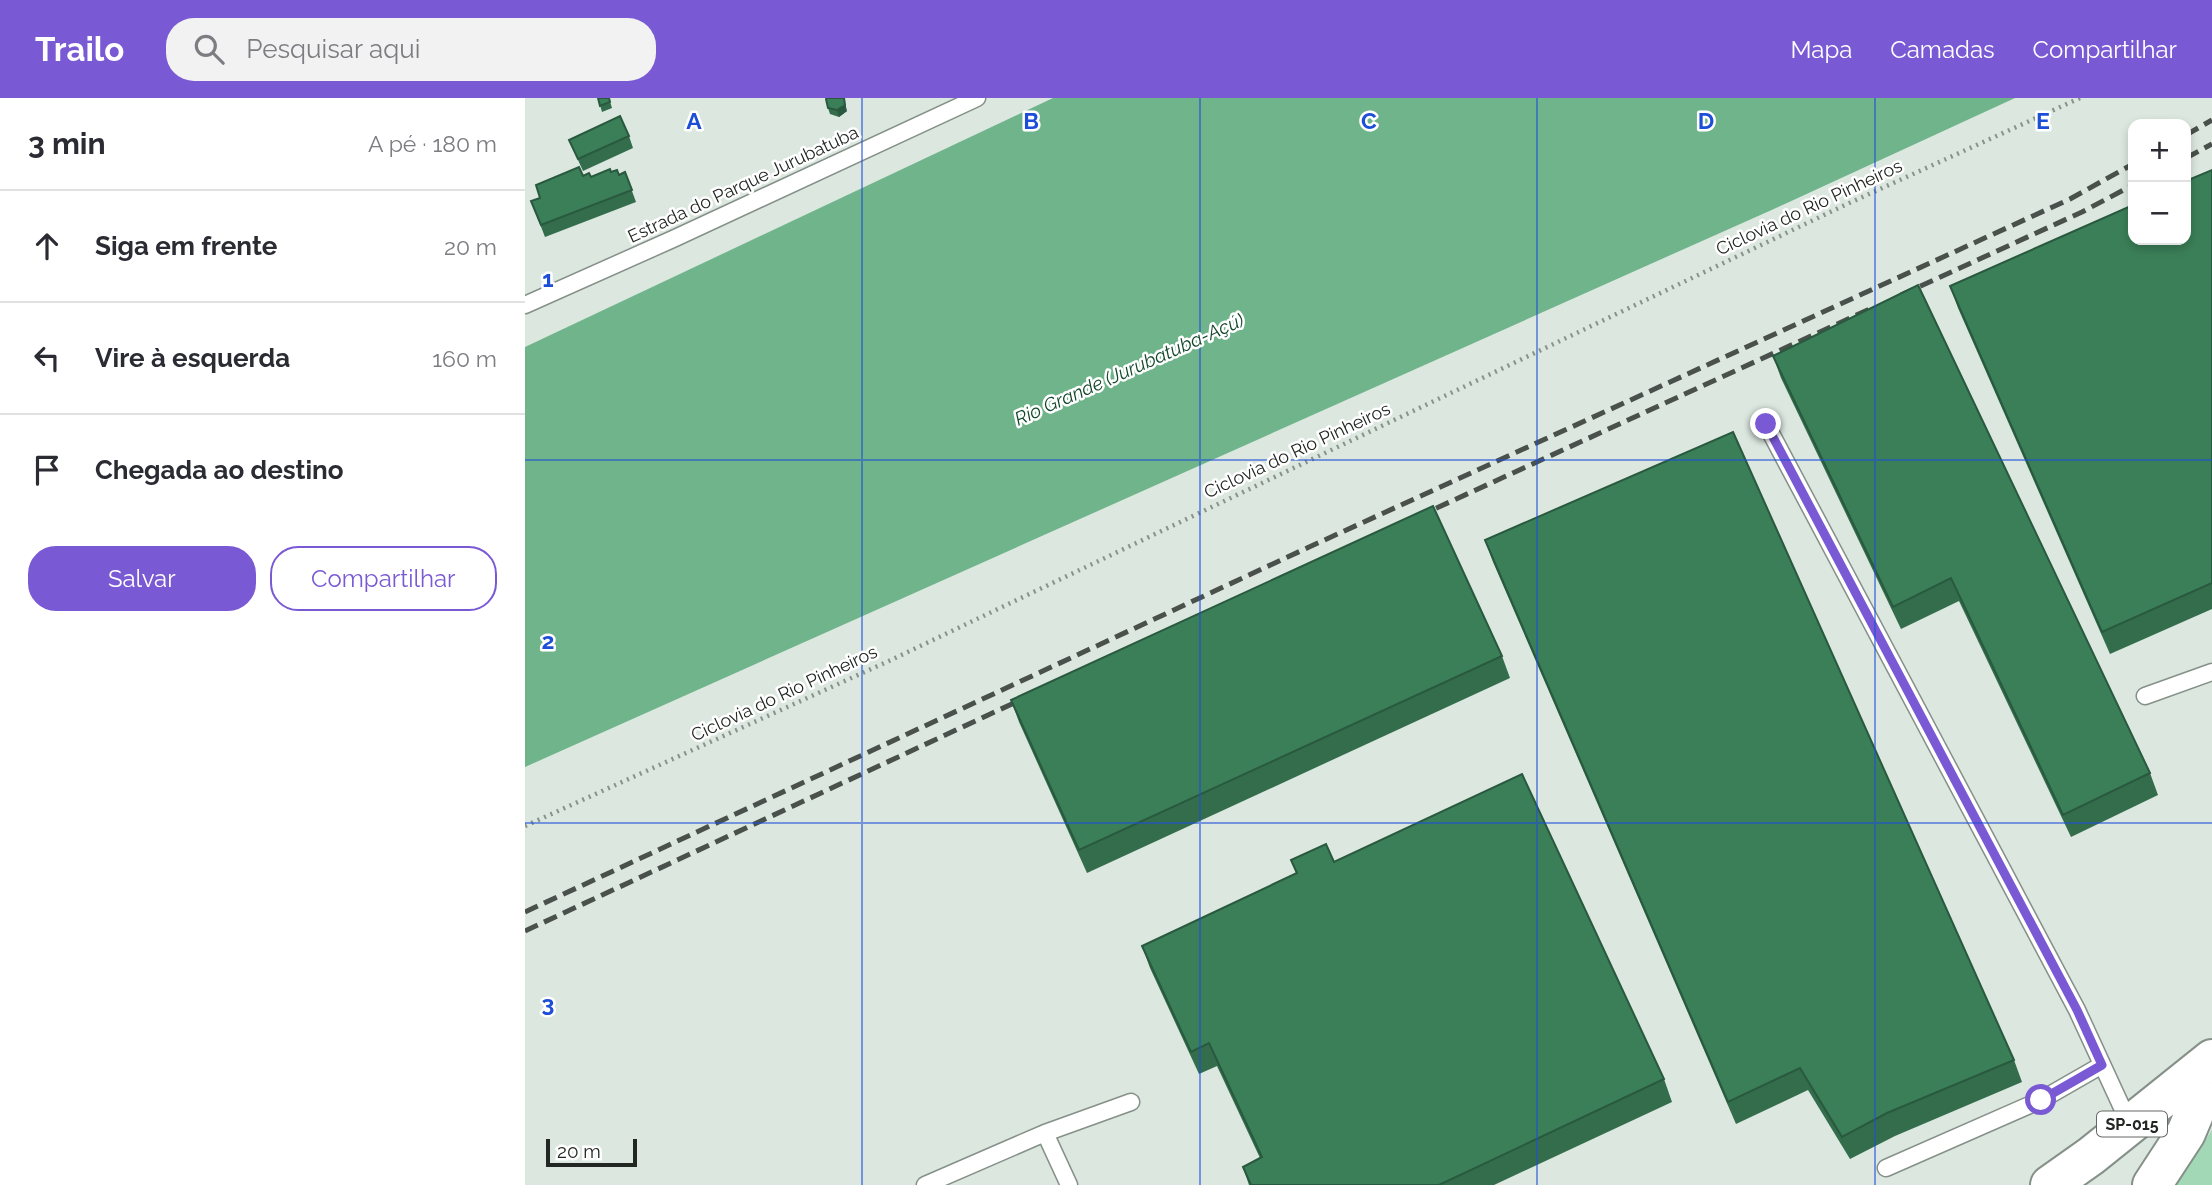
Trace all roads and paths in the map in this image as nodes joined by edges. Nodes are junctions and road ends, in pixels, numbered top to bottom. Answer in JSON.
{"nodes":[{"id":1,"x":977,"y":98,"type":"edge"},
{"id":2,"x":2080,"y":98,"type":"edge"},
{"id":3,"x":525,"y":305,"type":"edge"},
{"id":4,"x":1766,"y":424,"type":"dead end"},
{"id":5,"x":2212,"y":672,"type":"edge"},
{"id":6,"x":2145,"y":696,"type":"dead end"},
{"id":7,"x":525,"y":826,"type":"edge"},
{"id":8,"x":2212,"y":1059,"type":"edge"},
{"id":9,"x":2102,"y":1065,"type":"junction"},
{"id":10,"x":2212,"y":1071,"type":"edge"},
{"id":11,"x":1131,"y":1102,"type":"dead end"},
{"id":12,"x":2130,"y":1125,"type":"junction"},
{"id":13,"x":1045,"y":1133,"type":"junction"},
{"id":14,"x":1886,"y":1168,"type":"dead end"},
{"id":15,"x":925,"y":1185,"type":"edge"},
{"id":16,"x":1069,"y":1185,"type":"edge"},
{"id":17,"x":2050,"y":1185,"type":"edge"},
{"id":18,"x":2152,"y":1185,"type":"edge"}],
"edges":[{"from":1,"to":3,"type":"lane","name":"Estrada do Parque Jurubatuba"},
{"from":2,"to":7,"type":"path","name":"Ciclovia do Rio Pinheiros"},
{"from":4,"to":9,"type":"lane"},
{"from":5,"to":6,"type":"lane"},
{"from":8,"to":12,"type":"highway","number":"SP-015"},
{"from":9,"to":12,"type":"lane"},
{"from":9,"to":14,"type":"lane"},
{"from":10,"to":18,"type":"highway"},
{"from":11,"to":13,"type":"lane"},
{"from":12,"to":17,"type":"highway","number":"SP-015"},
{"from":13,"to":15,"type":"lane"},
{"from":13,"to":16,"type":"lane"}]}
